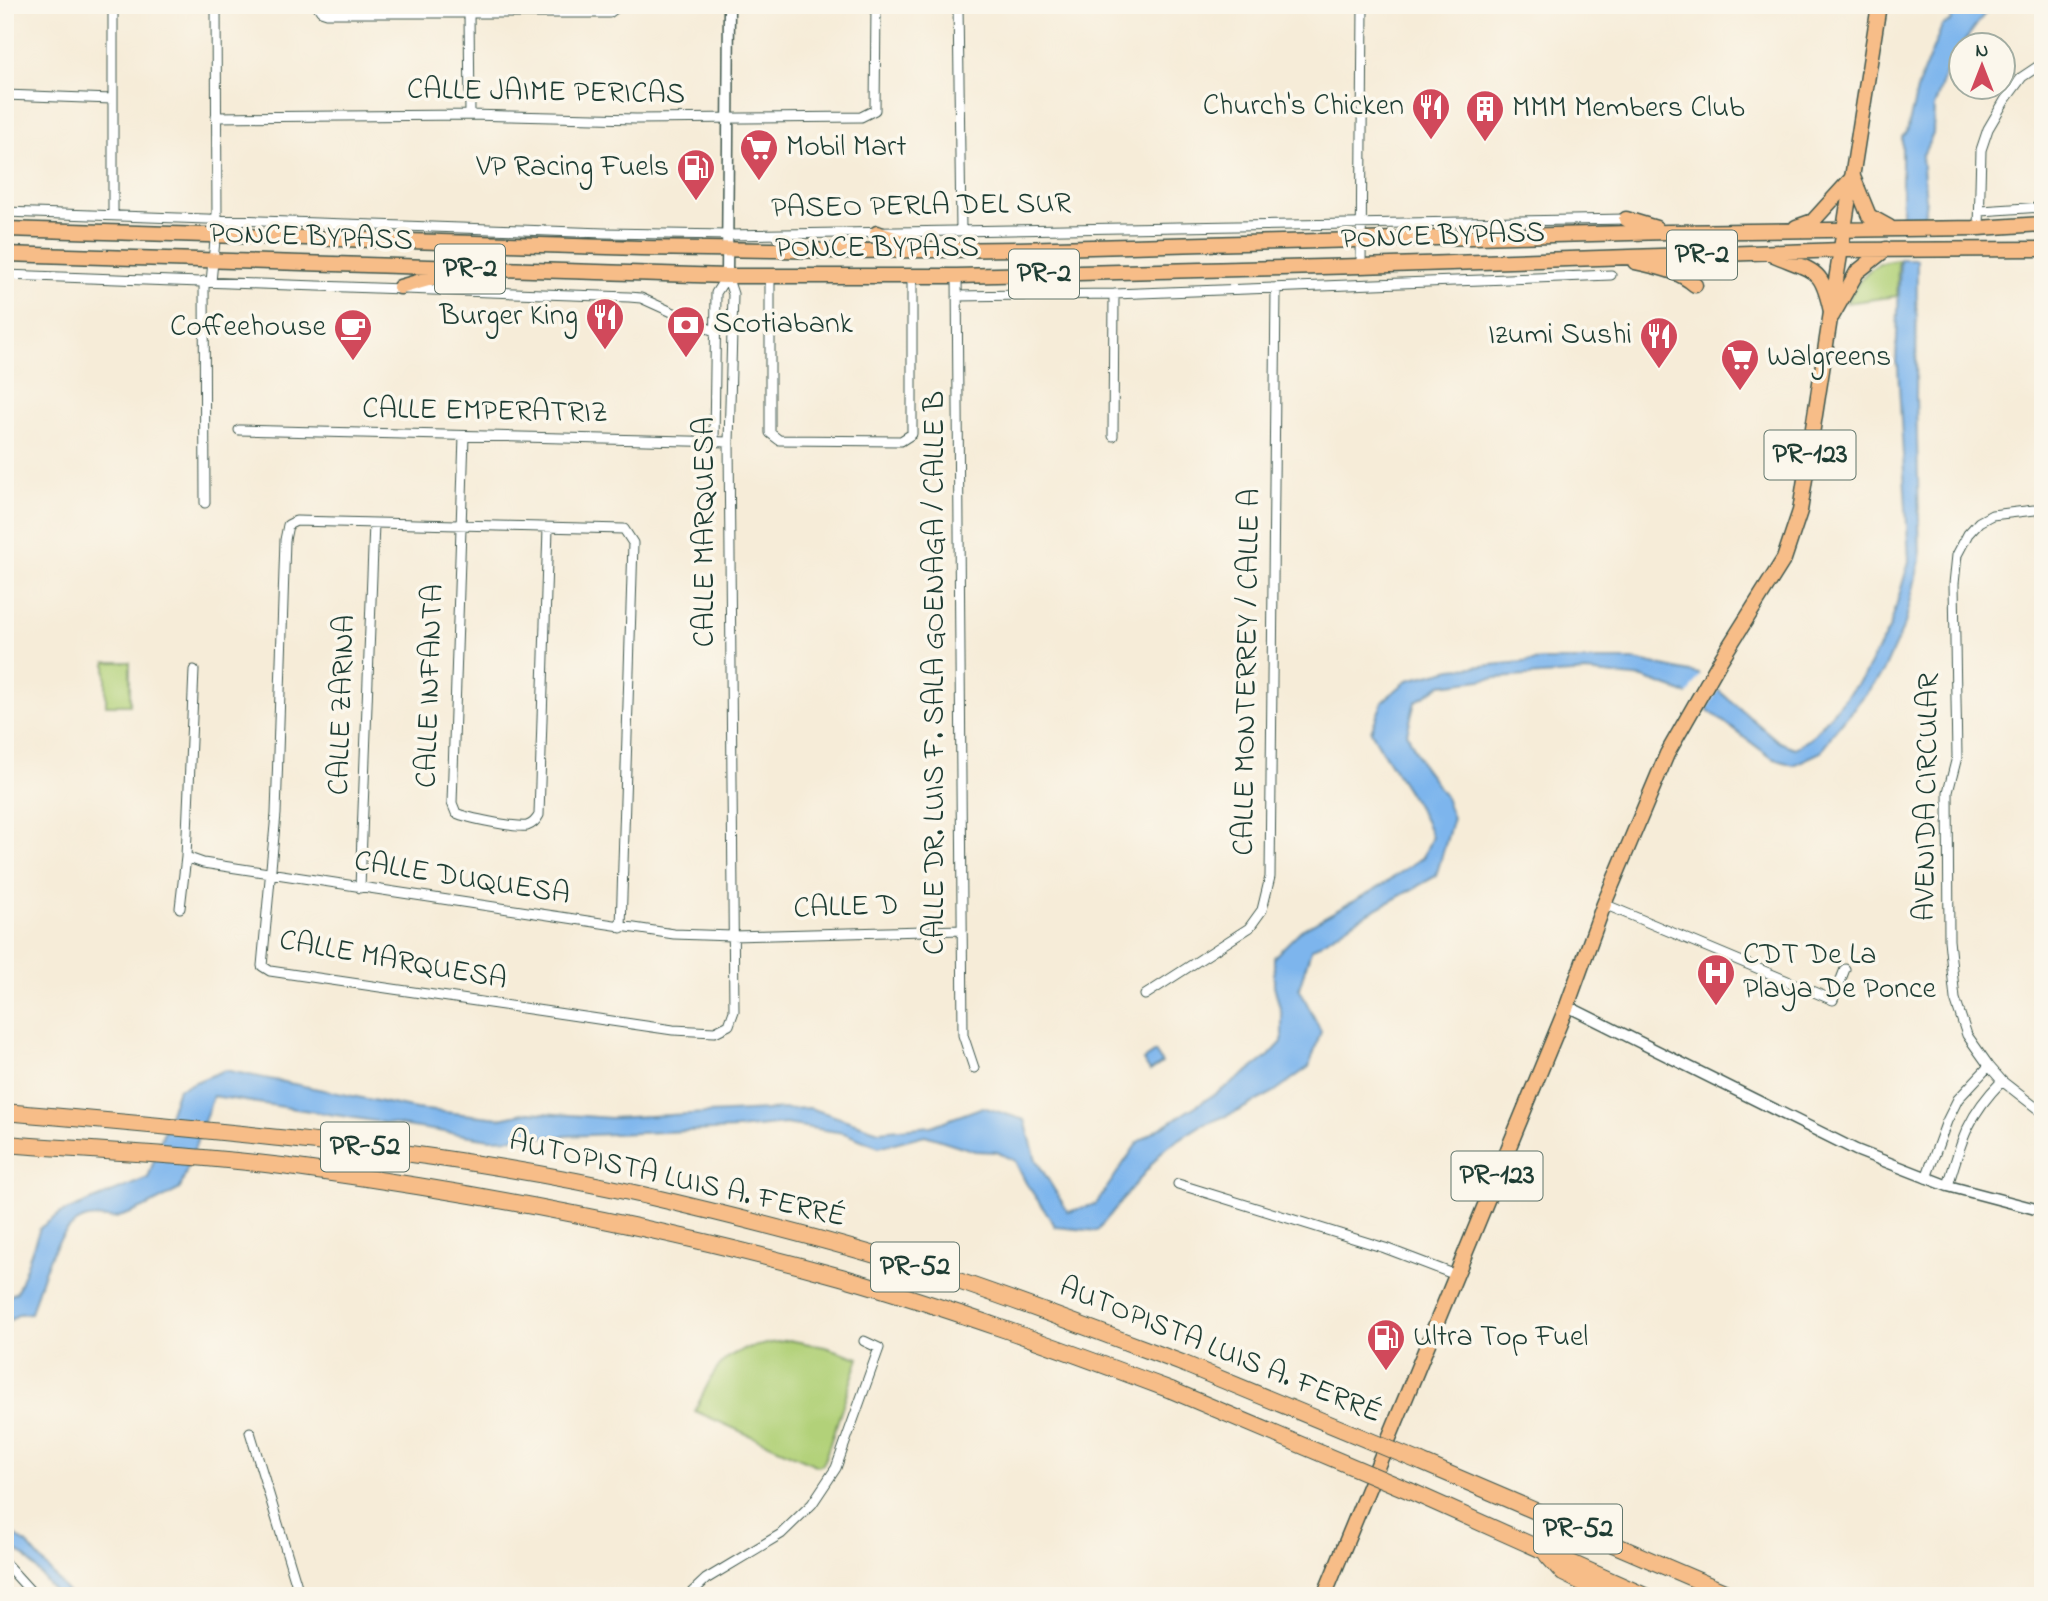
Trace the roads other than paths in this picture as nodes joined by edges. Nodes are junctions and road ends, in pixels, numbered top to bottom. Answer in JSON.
{"nodes":[{"id":1,"x":113,"y":5,"type":"edge"},
{"id":2,"x":216,"y":5,"type":"edge"},
{"id":3,"x":317,"y":5,"type":"edge"},
{"id":4,"x":620,"y":5,"type":"edge"},
{"id":5,"x":729,"y":5,"type":"edge"},
{"id":6,"x":876,"y":5,"type":"edge"},
{"id":7,"x":958,"y":5,"type":"edge"},
{"id":8,"x":1363,"y":5,"type":"edge"},
{"id":9,"x":1879,"y":5,"type":"edge"},
{"id":10,"x":417,"y":9,"type":"edge"},
{"id":11,"x":519,"y":9,"type":"edge"},
{"id":12,"x":469,"y":13,"type":"junction"},
{"id":13,"x":2043,"y":63,"type":"edge"},
{"id":14,"x":5,"y":95,"type":"edge"},
{"id":15,"x":112,"y":99,"type":"junction"},
{"id":16,"x":470,"y":115,"type":"junction"},
{"id":17,"x":216,"y":117,"type":"junction"},
{"id":18,"x":729,"y":119,"type":"junction"},
{"id":19,"x":2042,"y":160,"type":"edge"},
{"id":20,"x":1853,"y":177,"type":"junction"},
{"id":21,"x":2041,"y":207,"type":"edge"},
{"id":22,"x":1981,"y":211,"type":"junction"},
{"id":23,"x":5,"y":212,"type":"edge"},
{"id":24,"x":113,"y":215,"type":"junction"},
{"id":25,"x":1626,"y":219,"type":"joint"},
{"id":26,"x":217,"y":220,"type":"junction"},
{"id":27,"x":1360,"y":224,"type":"junction"},
{"id":28,"x":2043,"y":224,"type":"edge"},
{"id":29,"x":1979,"y":228,"type":"junction"},
{"id":30,"x":5,"y":229,"type":"edge"},
{"id":31,"x":1894,"y":229,"type":"junction"},
{"id":32,"x":1845,"y":230,"type":"junction"},
{"id":33,"x":961,"y":231,"type":"junction"},
{"id":34,"x":1788,"y":231,"type":"junction"},
{"id":35,"x":1668,"y":232,"type":"junction"},
{"id":36,"x":877,"y":233,"type":"junction"},
{"id":37,"x":216,"y":236,"type":"junction"},
{"id":38,"x":1360,"y":241,"type":"junction"},
{"id":39,"x":728,"y":242,"type":"junction"},
{"id":40,"x":1886,"y":249,"type":"junction"},
{"id":41,"x":2043,"y":249,"type":"edge"},
{"id":42,"x":925,"y":250,"type":"junction"},
{"id":43,"x":1842,"y":250,"type":"junction"},
{"id":44,"x":5,"y":254,"type":"edge"},
{"id":45,"x":1770,"y":254,"type":"junction"},
{"id":46,"x":1617,"y":258,"type":"junction"},
{"id":47,"x":213,"y":261,"type":"junction"},
{"id":48,"x":1360,"y":266,"type":"junction"},
{"id":49,"x":489,"y":270,"type":"junction"},
{"id":50,"x":5,"y":275,"type":"edge"},
{"id":51,"x":770,"y":275,"type":"junction"},
{"id":52,"x":1611,"y":275,"type":"dead end"},
{"id":53,"x":727,"y":276,"type":"junction"},
{"id":54,"x":912,"y":276,"type":"junction"},
{"id":55,"x":957,"y":276,"type":"junction"},
{"id":56,"x":207,"y":282,"type":"junction"},
{"id":57,"x":1695,"y":285,"type":"dead end"},
{"id":58,"x":400,"y":287,"type":"junction"},
{"id":59,"x":1276,"y":288,"type":"junction"},
{"id":60,"x":1114,"y":294,"type":"junction"},
{"id":61,"x":957,"y":296,"type":"junction"},
{"id":62,"x":1832,"y":316,"type":"junction"},
{"id":63,"x":716,"y":332,"type":"junction"},
{"id":64,"x":714,"y":386,"type":"junction"},
{"id":65,"x":731,"y":387,"type":"junction"},
{"id":66,"x":239,"y":430,"type":"dead end"},
{"id":67,"x":464,"y":436,"type":"junction"},
{"id":68,"x":1113,"y":436,"type":"dead end"},
{"id":69,"x":714,"y":442,"type":"junction"},
{"id":70,"x":729,"y":442,"type":"junction"},
{"id":71,"x":205,"y":503,"type":"dead end"},
{"id":72,"x":2043,"y":509,"type":"edge"},
{"id":73,"x":374,"y":523,"type":"junction"},
{"id":74,"x":460,"y":524,"type":"junction"},
{"id":75,"x":548,"y":528,"type":"junction"},
{"id":76,"x":194,"y":670,"type":"dead end"},
{"id":77,"x":186,"y":857,"type":"junction"},
{"id":78,"x":272,"y":874,"type":"junction"},
{"id":79,"x":360,"y":888,"type":"junction"},
{"id":80,"x":1605,"y":904,"type":"junction"},
{"id":81,"x":180,"y":908,"type":"dead end"},
{"id":82,"x":621,"y":928,"type":"junction"},
{"id":83,"x":962,"y":930,"type":"junction"},
{"id":84,"x":732,"y":936,"type":"junction"},
{"id":85,"x":1845,"y":969,"type":"dead end"},
{"id":86,"x":1145,"y":995,"type":"dead end"},
{"id":87,"x":1567,"y":1006,"type":"junction"},
{"id":88,"x":1989,"y":1066,"type":"junction"},
{"id":89,"x":974,"y":1068,"type":"dead end"},
{"id":90,"x":2002,"y":1081,"type":"junction"},
{"id":91,"x":5,"y":1112,"type":"edge"},
{"id":92,"x":2043,"y":1113,"type":"edge"},
{"id":93,"x":5,"y":1144,"type":"edge"},
{"id":94,"x":1926,"y":1178,"type":"junction"},
{"id":95,"x":1178,"y":1184,"type":"dead end"},
{"id":96,"x":1948,"y":1186,"type":"junction"},
{"id":97,"x":2043,"y":1211,"type":"edge"},
{"id":98,"x":1456,"y":1275,"type":"junction"},
{"id":99,"x":864,"y":1341,"type":"dead end"},
{"id":100,"x":250,"y":1432,"type":"dead end"},
{"id":101,"x":1544,"y":1550,"type":"junction"},
{"id":102,"x":5,"y":1563,"type":"edge"},
{"id":103,"x":35,"y":1596,"type":"edge"},
{"id":104,"x":300,"y":1596,"type":"edge"},
{"id":105,"x":688,"y":1596,"type":"edge"},
{"id":106,"x":1324,"y":1596,"type":"edge"},
{"id":107,"x":1610,"y":1596,"type":"edge"},
{"id":108,"x":1645,"y":1596,"type":"edge"},
{"id":109,"x":1734,"y":1596,"type":"edge"}],
"edges":[{"from":1,"to":15,"type":"street"},
{"from":2,"to":17,"type":"street"},
{"from":3,"to":10,"type":"street"},
{"from":4,"to":11,"type":"street"},
{"from":5,"to":18,"type":"street"},
{"from":6,"to":18,"type":"street","name":"CALLE JAIME PERICAS"},
{"from":7,"to":33,"type":"street"},
{"from":8,"to":27,"type":"street"},
{"from":9,"to":20,"type":"main road","number":"PR-123"},
{"from":10,"to":12,"type":"street"},
{"from":11,"to":12,"type":"street"},
{"from":12,"to":16,"type":"street"},
{"from":13,"to":22,"type":"street"},
{"from":14,"to":15,"type":"street"},
{"from":15,"to":24,"type":"street"},
{"from":16,"to":17,"type":"street","name":"CALLE JAIME PERICAS"},
{"from":16,"to":18,"type":"street","name":"CALLE JAIME PERICAS"},
{"from":17,"to":26,"type":"street"},
{"from":18,"to":39,"type":"street"},
{"from":19,"to":21,"type":"street"},
{"from":20,"to":31,"type":"main road"},
{"from":20,"to":32,"type":"main road","number":"PR-123"},
{"from":20,"to":34,"type":"main road"},
{"from":21,"to":22,"type":"street"},
{"from":22,"to":29,"type":"street"},
{"from":23,"to":24,"type":"street","name":"PASEO PERLA DEL SUR"},
{"from":24,"to":26,"type":"street","name":"PASEO PERLA DEL SUR"},
{"from":25,"to":27,"type":"street","name":"PASEO PERLA DEL SUR"},
{"from":25,"to":35,"type":"main road"},
{"from":26,"to":37,"type":"street"},
{"from":26,"to":39,"type":"street","name":"PASEO PERLA DEL SUR"},
{"from":27,"to":33,"type":"street","name":"PASEO PERLA DEL SUR"},
{"from":27,"to":38,"type":"street"},
{"from":28,"to":29,"type":"main road","name":"PONCE BYPASS","number":"PR-2"},
{"from":29,"to":31,"type":"main road","name":"PONCE BYPASS","number":"PR-2"},
{"from":30,"to":37,"type":"main road","name":"PONCE BYPASS","number":"PR-2"},
{"from":31,"to":32,"type":"main road","name":"PONCE BYPASS","number":"PR-2"},
{"from":32,"to":34,"type":"main road","name":"PONCE BYPASS","number":"PR-2"},
{"from":32,"to":43,"type":"main road","number":"PR-123"},
{"from":33,"to":36,"type":"street","name":"PASEO PERLA DEL SUR"},
{"from":34,"to":35,"type":"main road","name":"PONCE BYPASS","number":"PR-2"},
{"from":35,"to":38,"type":"main road","name":"PONCE BYPASS","number":"PR-2"},
{"from":36,"to":39,"type":"street","name":"PASEO PERLA DEL SUR"},
{"from":36,"to":42,"type":"main road"},
{"from":37,"to":39,"type":"main road","name":"PONCE BYPASS","number":"PR-2"},
{"from":37,"to":47,"type":"street"},
{"from":38,"to":42,"type":"main road","name":"PONCE BYPASS","number":"PR-2"},
{"from":38,"to":48,"type":"street"},
{"from":39,"to":42,"type":"main road","name":"PONCE BYPASS","number":"PR-2"},
{"from":39,"to":53,"type":"street"},
{"from":40,"to":41,"type":"main road","name":"PONCE BYPASS","number":"PR-2"},
{"from":40,"to":43,"type":"main road","name":"PONCE BYPASS","number":"PR-2"},
{"from":40,"to":62,"type":"main road"},
{"from":43,"to":45,"type":"main road","name":"PONCE BYPASS","number":"PR-2"},
{"from":43,"to":62,"type":"main road","number":"PR-123"},
{"from":44,"to":47,"type":"main road","name":"PONCE BYPASS","number":"PR-2"},
{"from":45,"to":46,"type":"main road","name":"PONCE BYPASS","number":"PR-2"},
{"from":45,"to":62,"type":"main road"},
{"from":46,"to":48,"type":"main road","name":"PONCE BYPASS","number":"PR-2"},
{"from":46,"to":57,"type":"main road"},
{"from":47,"to":49,"type":"main road","name":"PONCE BYPASS","number":"PR-2"},
{"from":47,"to":56,"type":"street"},
{"from":48,"to":55,"type":"main road","name":"PONCE BYPASS","number":"PR-2"},
{"from":49,"to":53,"type":"main road","name":"PONCE BYPASS","number":"PR-2"},
{"from":49,"to":58,"type":"main road"},
{"from":50,"to":56,"type":"street"},
{"from":51,"to":53,"type":"main road","name":"PONCE BYPASS","number":"PR-2"},
{"from":51,"to":54,"type":"main road","name":"PONCE BYPASS","number":"PR-2"},
{"from":51,"to":54,"type":"street"},
{"from":52,"to":59,"type":"street"},
{"from":53,"to":63,"type":"street","name":"CALLE MARQUESA"},
{"from":53,"to":65,"type":"street","name":"CALLE MARQUESA"},
{"from":54,"to":55,"type":"main road","name":"PONCE BYPASS","number":"PR-2"},
{"from":55,"to":61,"type":"street","name":"CALLE DR. LUIS F. SALA GOENAGA / CALLE B"},
{"from":56,"to":58,"type":"street"},
{"from":56,"to":71,"type":"street"},
{"from":58,"to":63,"type":"street"},
{"from":59,"to":60,"type":"street"},
{"from":59,"to":86,"type":"street","name":"CALLE MONTERREY / CALLE A"},
{"from":60,"to":61,"type":"street"},
{"from":60,"to":68,"type":"street"},
{"from":61,"to":83,"type":"street","name":"CALLE DR. LUIS F. SALA GOENAGA / CALLE B"},
{"from":62,"to":80,"type":"main road","number":"PR-123"},
{"from":63,"to":64,"type":"street","name":"CALLE MARQUESA"},
{"from":64,"to":65,"type":"street"},
{"from":64,"to":69,"type":"street","name":"CALLE MARQUESA"},
{"from":65,"to":70,"type":"street","name":"CALLE MARQUESA"},
{"from":66,"to":67,"type":"street","name":"CALLE EMPERATRIZ"},
{"from":67,"to":69,"type":"street","name":"CALLE EMPERATRIZ"},
{"from":67,"to":74,"type":"street","name":"CALLE INFANTA"},
{"from":69,"to":70,"type":"street","name":"CALLE EMPERATRIZ"},
{"from":70,"to":84,"type":"street","name":"CALLE MARQUESA"},
{"from":72,"to":88,"type":"street","name":"AVENIDA CIRCULAR"},
{"from":73,"to":74,"type":"street","name":"CALLE MARQUESA"},
{"from":73,"to":78,"type":"street","name":"CALLE MARQUESA"},
{"from":73,"to":79,"type":"street","name":"CALLE ZARINA"},
{"from":74,"to":75,"type":"street","name":"CALLE MARQUESA"},
{"from":74,"to":75,"type":"street","name":"CALLE INFANTA"},
{"from":75,"to":82,"type":"street","name":"CALLE MARQUESA"},
{"from":76,"to":77,"type":"street"},
{"from":77,"to":78,"type":"street","name":"CALLE DUQUESA"},
{"from":77,"to":81,"type":"street"},
{"from":78,"to":79,"type":"street","name":"CALLE DUQUESA"},
{"from":78,"to":84,"type":"street","name":"CALLE MARQUESA"},
{"from":79,"to":82,"type":"street","name":"CALLE DUQUESA"},
{"from":80,"to":85,"type":"street"},
{"from":80,"to":87,"type":"main road","number":"PR-123"},
{"from":82,"to":84,"type":"street","name":"CALLE DUQUESA"},
{"from":83,"to":84,"type":"street","name":"CALLE D"},
{"from":83,"to":89,"type":"street","name":"CALLE DR. LUIS F. SALA GOENAGA / CALLE B"},
{"from":87,"to":94,"type":"street"},
{"from":87,"to":98,"type":"main road","number":"PR-123"},
{"from":88,"to":90,"type":"street","name":"AVENIDA CIRCULAR"},
{"from":88,"to":94,"type":"street"},
{"from":90,"to":92,"type":"street","name":"AVENIDA CIRCULAR"},
{"from":90,"to":96,"type":"street"},
{"from":91,"to":109,"type":"highway","name":"AUTOPISTA LUIS A. FERRÉ","number":"PR-52","bridge":true},
{"from":93,"to":101,"type":"highway","name":"AUTOPISTA LUIS A. FERRÉ","number":"PR-52","bridge":true},
{"from":94,"to":96,"type":"street"},
{"from":95,"to":98,"type":"street"},
{"from":96,"to":97,"type":"street"},
{"from":98,"to":106,"type":"main road","number":"PR-123"},
{"from":99,"to":105,"type":"street"},
{"from":100,"to":104,"type":"street"},
{"from":101,"to":107,"type":"highway"},
{"from":101,"to":108,"type":"highway","name":"AUTOPISTA LUIS A. FERRÉ","number":"PR-52"},
{"from":102,"to":103,"type":"street"}]}
